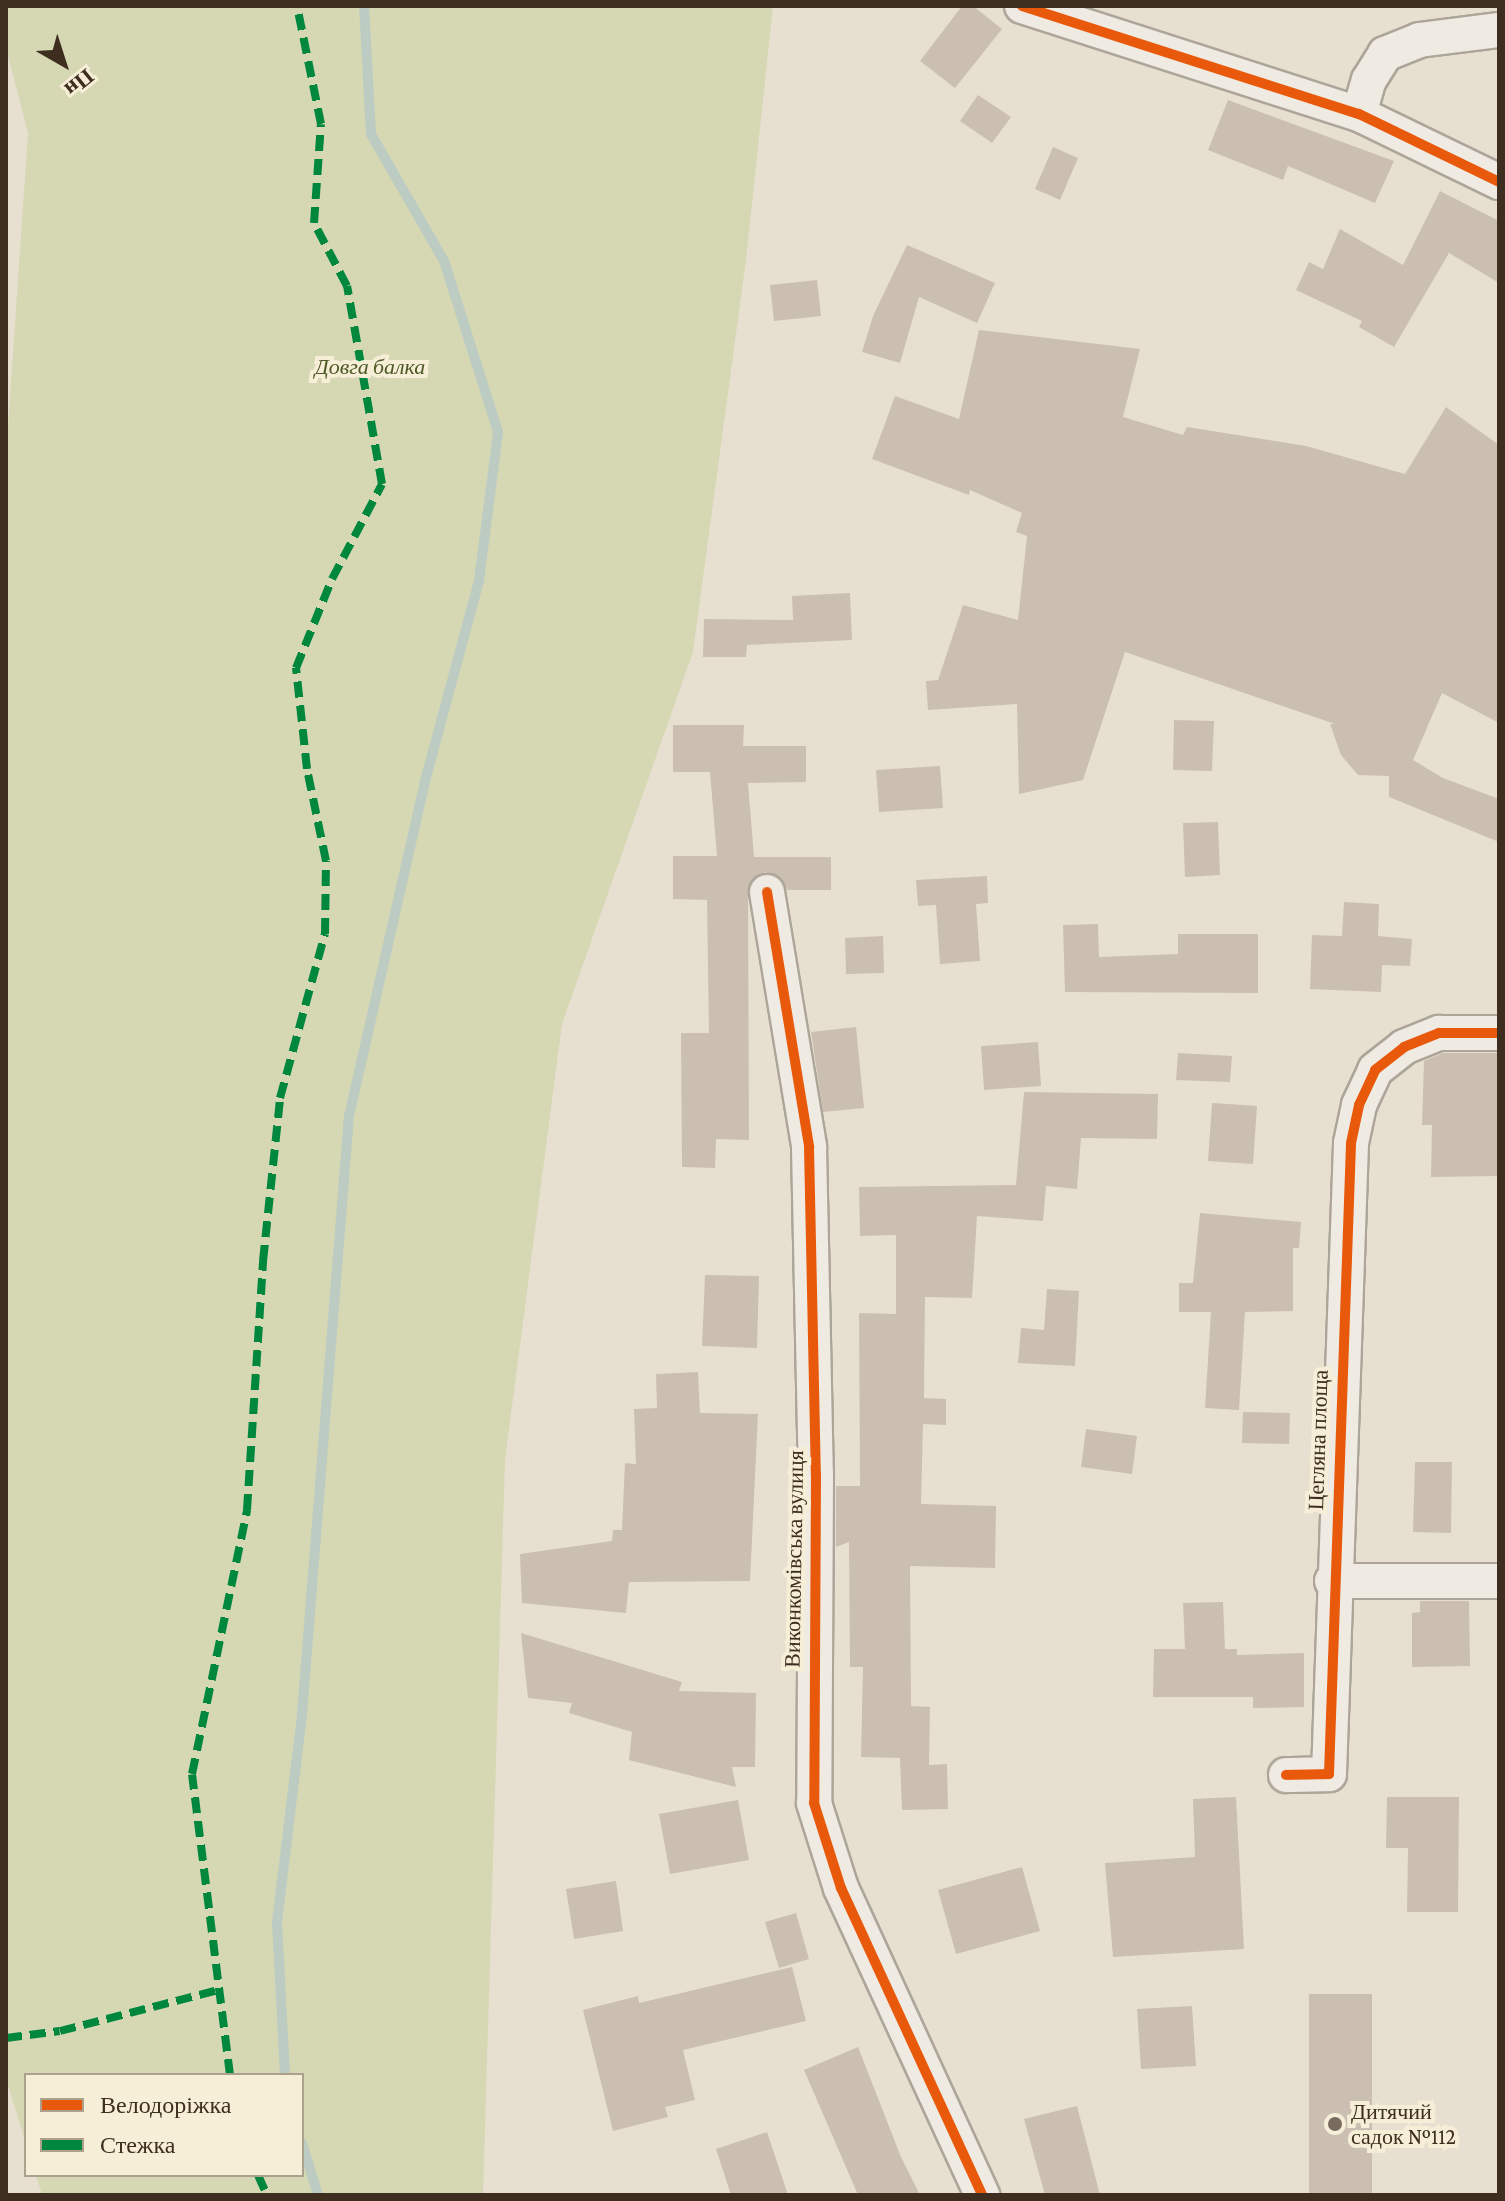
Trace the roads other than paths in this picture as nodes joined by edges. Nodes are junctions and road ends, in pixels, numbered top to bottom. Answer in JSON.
{"nodes":[{"id":1,"x":1022,"y":6,"type":"edge"},
{"id":2,"x":1070,"y":13,"type":"edge"},
{"id":3,"x":1499,"y":30,"type":"edge"},
{"id":4,"x":1359,"y":114,"type":"junction"},
{"id":5,"x":1499,"y":182,"type":"edge"},
{"id":6,"x":767,"y":892,"type":"dead end"},
{"id":7,"x":1499,"y":1033,"type":"edge"},
{"id":8,"x":1332,"y":1581,"type":"junction"},
{"id":9,"x":1499,"y":1581,"type":"edge"},
{"id":10,"x":1286,"y":1775,"type":"dead end"},
{"id":11,"x":982,"y":2195,"type":"edge"}],
"edges":[{"from":1,"to":2,"type":"street"},
{"from":2,"to":4,"type":"street"},
{"from":3,"to":4,"type":"street"},
{"from":4,"to":5,"type":"street"},
{"from":6,"to":11,"type":"street","name":"Виконкомівська вулиця"},
{"from":7,"to":8,"type":"street","name":"Цегляна площа"},
{"from":8,"to":9,"type":"street"},
{"from":8,"to":10,"type":"street","name":"Цегляна площа"}]}
